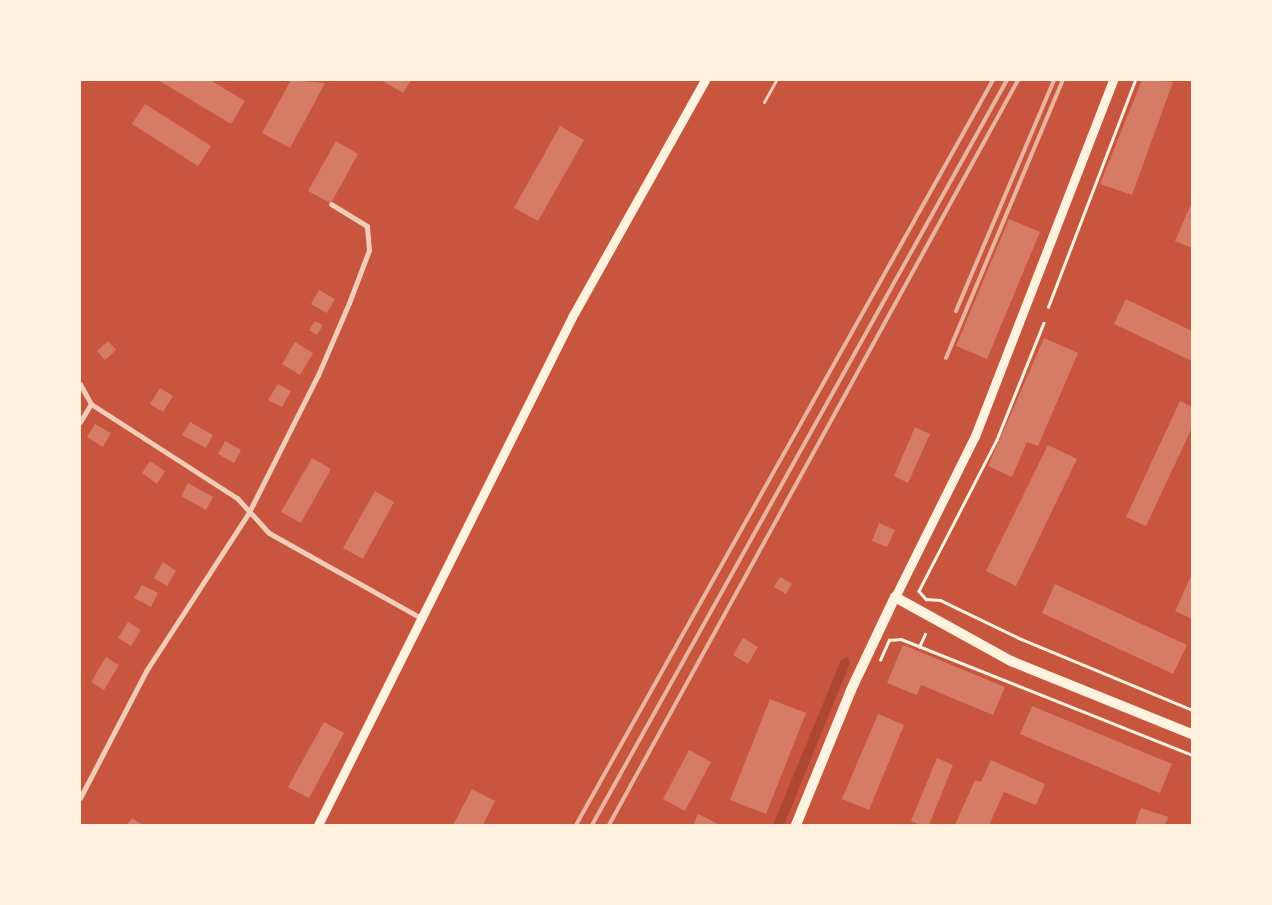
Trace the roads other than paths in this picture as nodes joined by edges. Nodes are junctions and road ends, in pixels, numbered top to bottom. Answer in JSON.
{"nodes":[{"id":1,"x":705,"y":80,"type":"edge"},
{"id":2,"x":776,"y":80,"type":"edge"},
{"id":3,"x":1113,"y":80,"type":"edge"},
{"id":4,"x":764,"y":102,"type":"dead end"},
{"id":5,"x":331,"y":204,"type":"dead end"},
{"id":6,"x":80,"y":384,"type":"edge"},
{"id":7,"x":91,"y":404,"type":"junction"},
{"id":8,"x":80,"y":422,"type":"edge"},
{"id":9,"x":248,"y":514,"type":"junction"},
{"id":10,"x":895,"y":597,"type":"junction"},
{"id":11,"x":424,"y":619,"type":"junction"},
{"id":12,"x":1192,"y":734,"type":"edge"},
{"id":13,"x":80,"y":798,"type":"edge"},
{"id":14,"x":318,"y":825,"type":"edge"},
{"id":15,"x":796,"y":825,"type":"edge"}],
"edges":[{"from":1,"to":11,"type":"main road"},
{"from":2,"to":4,"type":"lane"},
{"from":3,"to":10,"type":"main road"},
{"from":5,"to":9,"type":"street"},
{"from":6,"to":7,"type":"street"},
{"from":7,"to":8,"type":"street"},
{"from":7,"to":9,"type":"street"},
{"from":9,"to":11,"type":"street"},
{"from":9,"to":13,"type":"street"},
{"from":10,"to":12,"type":"main road"},
{"from":10,"to":15,"type":"main road"},
{"from":11,"to":14,"type":"main road"}]}
